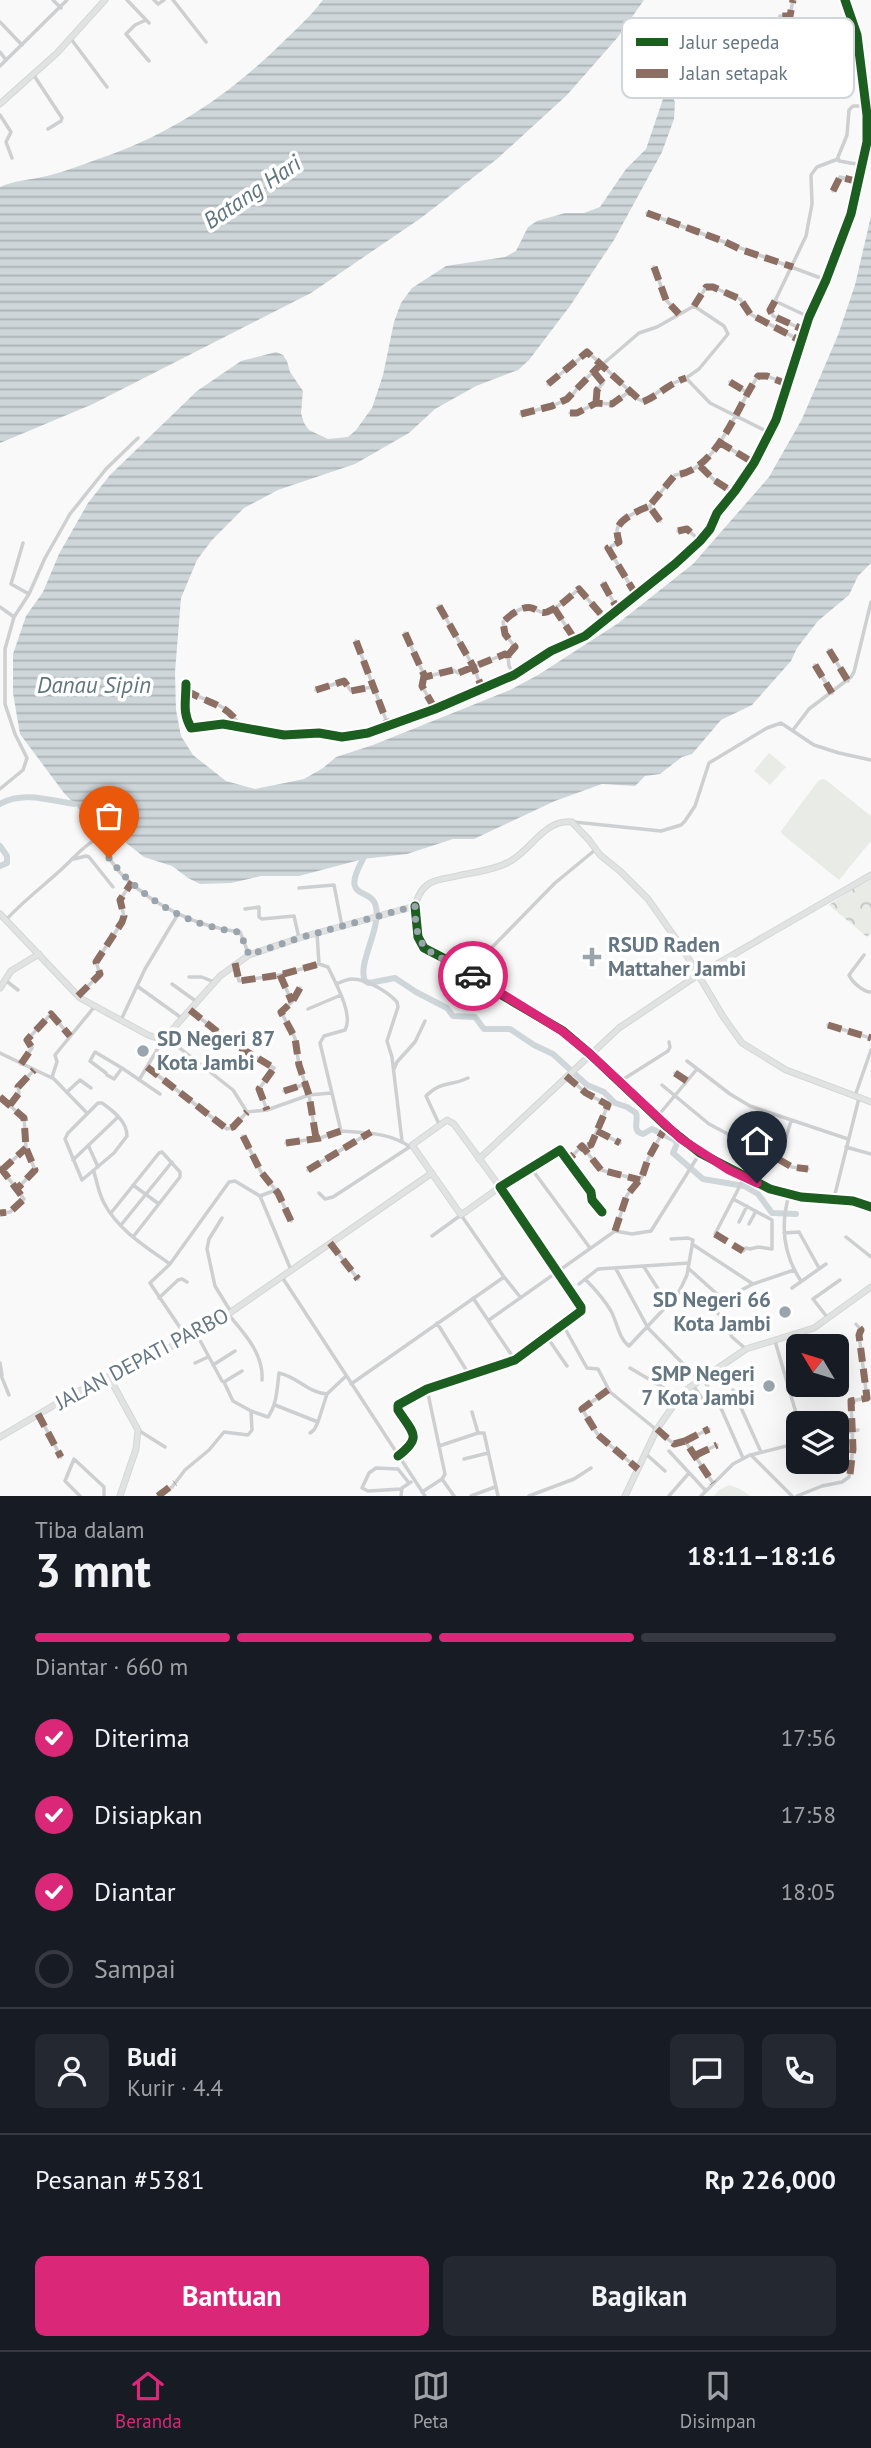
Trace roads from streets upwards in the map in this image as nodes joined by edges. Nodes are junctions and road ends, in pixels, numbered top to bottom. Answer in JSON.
{"nodes":[{"id":1,"x":53,"y":0,"type":"edge"},
{"id":2,"x":67,"y":0,"type":"edge"},
{"id":3,"x":105,"y":0,"type":"edge"},
{"id":4,"x":127,"y":0,"type":"edge"},
{"id":5,"x":154,"y":0,"type":"edge"},
{"id":6,"x":164,"y":0,"type":"edge"},
{"id":7,"x":173,"y":0,"type":"edge"},
{"id":8,"x":793,"y":0,"type":"edge"},
{"id":9,"x":845,"y":0,"type":"edge"},
{"id":10,"x":61,"y":8,"type":"junction"},
{"id":11,"x":779,"y":18,"type":"edge"},
{"id":12,"x":850,"y":18,"type":"edge"},
{"id":13,"x":0,"y":22,"type":"edge"},
{"id":14,"x":854,"y":28,"type":"edge"},
{"id":15,"x":71,"y":39,"type":"junction"},
{"id":16,"x":206,"y":42,"type":"dead end"},
{"id":17,"x":22,"y":45,"type":"junction"},
{"id":18,"x":0,"y":51,"type":"edge"},
{"id":19,"x":6,"y":60,"type":"junction"},
{"id":20,"x":149,"y":61,"type":"dead end"},
{"id":21,"x":0,"y":66,"type":"edge"},
{"id":22,"x":33,"y":74,"type":"junction"},
{"id":23,"x":107,"y":87,"type":"dead end"},
{"id":24,"x":0,"y":104,"type":"edge"},
{"id":25,"x":867,"y":106,"type":"junction"},
{"id":26,"x":0,"y":115,"type":"edge"},
{"id":27,"x":48,"y":129,"type":"dead end"},
{"id":28,"x":12,"y":158,"type":"dead end"},
{"id":29,"x":838,"y":159,"type":"junction"},
{"id":30,"x":862,"y":165,"type":"junction"},
{"id":31,"x":859,"y":182,"type":"junction"},
{"id":32,"x":833,"y":191,"type":"dead end"},
{"id":33,"x":647,"y":213,"type":"dead end"},
{"id":34,"x":654,"y":267,"type":"dead end"},
{"id":35,"x":793,"y":267,"type":"junction"},
{"id":36,"x":826,"y":280,"type":"junction"},
{"id":37,"x":775,"y":301,"type":"junction"},
{"id":38,"x":694,"y":306,"type":"junction"},
{"id":39,"x":679,"y":314,"type":"junction"},
{"id":40,"x":809,"y":317,"type":"junction"},
{"id":41,"x":804,"y":330,"type":"junction"},
{"id":42,"x":801,"y":341,"type":"junction"},
{"id":43,"x":601,"y":364,"type":"junction"},
{"id":44,"x":594,"y":372,"type":"junction"},
{"id":45,"x":686,"y":378,"type":"junction"},
{"id":46,"x":730,"y":382,"type":"dead end"},
{"id":47,"x":548,"y":384,"type":"dead end"},
{"id":48,"x":787,"y":384,"type":"junction"},
{"id":49,"x":630,"y":391,"type":"junction"},
{"id":50,"x":748,"y":393,"type":"junction"},
{"id":51,"x":596,"y":403,"type":"junction"},
{"id":52,"x":570,"y":413,"type":"dead end"},
{"id":53,"x":521,"y":414,"type":"dead end"},
{"id":54,"x":734,"y":416,"type":"junction"},
{"id":55,"x":770,"y":433,"type":"junction"},
{"id":56,"x":138,"y":438,"type":"dead end"},
{"id":57,"x":719,"y":442,"type":"junction"},
{"id":58,"x":754,"y":463,"type":"junction"},
{"id":59,"x":700,"y":466,"type":"junction"},
{"id":60,"x":734,"y":493,"type":"junction"},
{"id":61,"x":650,"y":506,"type":"junction"},
{"id":62,"x":660,"y":521,"type":"dead end"},
{"id":63,"x":678,"y":531,"type":"dead end"},
{"id":64,"x":700,"y":541,"type":"junction"},
{"id":65,"x":23,"y":543,"type":"dead end"},
{"id":66,"x":603,"y":583,"type":"dead end"},
{"id":67,"x":29,"y":594,"type":"junction"},
{"id":68,"x":636,"y":595,"type":"junction"},
{"id":69,"x":871,"y":602,"type":"edge"},
{"id":70,"x":439,"y":606,"type":"dead end"},
{"id":71,"x":0,"y":607,"type":"edge"},
{"id":72,"x":554,"y":608,"type":"junction"},
{"id":73,"x":618,"y":610,"type":"junction"},
{"id":74,"x":14,"y":617,"type":"junction"},
{"id":75,"x":606,"y":620,"type":"junction"},
{"id":76,"x":866,"y":620,"type":"junction"},
{"id":77,"x":871,"y":625,"type":"edge"},
{"id":78,"x":405,"y":634,"type":"dead end"},
{"id":79,"x":356,"y":641,"type":"dead end"},
{"id":80,"x":576,"y":641,"type":"junction"},
{"id":81,"x":829,"y":650,"type":"dead end"},
{"id":82,"x":508,"y":654,"type":"junction"},
{"id":83,"x":2,"y":663,"type":"edge"},
{"id":84,"x":815,"y":665,"type":"dead end"},
{"id":85,"x":473,"y":666,"type":"junction"},
{"id":86,"x":514,"y":675,"type":"junction"},
{"id":87,"x":424,"y":677,"type":"junction"},
{"id":88,"x":848,"y":681,"type":"junction"},
{"id":89,"x":186,"y":684,"type":"dead end"},
{"id":90,"x":372,"y":687,"type":"junction"},
{"id":91,"x":482,"y":688,"type":"junction"},
{"id":92,"x":186,"y":690,"type":"junction"},
{"id":93,"x":316,"y":690,"type":"dead end"},
{"id":94,"x":832,"y":693,"type":"junction"},
{"id":95,"x":435,"y":709,"type":"junction"},
{"id":96,"x":239,"y":725,"type":"junction"},
{"id":97,"x":388,"y":725,"type":"junction"},
{"id":98,"x":793,"y":730,"type":"junction"},
{"id":99,"x":871,"y":760,"type":"edge"},
{"id":100,"x":0,"y":789,"type":"edge"},
{"id":101,"x":572,"y":822,"type":"junction"},
{"id":102,"x":595,"y":850,"type":"junction"},
{"id":103,"x":72,"y":860,"type":"junction"},
{"id":104,"x":871,"y":875,"type":"edge"},
{"id":105,"x":132,"y":883,"type":"junction"},
{"id":106,"x":113,"y":887,"type":"dead end"},
{"id":107,"x":299,"y":888,"type":"dead end"},
{"id":108,"x":415,"y":906,"type":"junction"},
{"id":109,"x":244,"y":909,"type":"dead end"},
{"id":110,"x":0,"y":914,"type":"edge"},
{"id":111,"x":178,"y":914,"type":"junction"},
{"id":112,"x":6,"y":920,"type":"junction"},
{"id":113,"x":342,"y":927,"type":"junction"},
{"id":114,"x":317,"y":933,"type":"junction"},
{"id":115,"x":299,"y":938,"type":"junction"},
{"id":116,"x":39,"y":954,"type":"junction"},
{"id":117,"x":249,"y":955,"type":"junction"},
{"id":118,"x":864,"y":956,"type":"dead end"},
{"id":119,"x":235,"y":963,"type":"junction"},
{"id":120,"x":319,"y":964,"type":"junction"},
{"id":121,"x":468,"y":972,"type":"junction"},
{"id":122,"x":280,"y":975,"type":"junction"},
{"id":123,"x":698,"y":975,"type":"junction"},
{"id":124,"x":189,"y":976,"type":"dead end"},
{"id":125,"x":5,"y":980,"type":"junction"},
{"id":126,"x":214,"y":982,"type":"junction"},
{"id":127,"x":173,"y":984,"type":"dead end"},
{"id":128,"x":336,"y":984,"type":"junction"},
{"id":129,"x":137,"y":986,"type":"junction"},
{"id":130,"x":0,"y":988,"type":"edge"},
{"id":131,"x":300,"y":988,"type":"dead end"},
{"id":132,"x":19,"y":990,"type":"dead end"},
{"id":133,"x":871,"y":992,"type":"edge"},
{"id":134,"x":341,"y":995,"type":"junction"},
{"id":135,"x":78,"y":996,"type":"junction"},
{"id":136,"x":197,"y":1002,"type":"junction"},
{"id":137,"x":292,"y":1002,"type":"junction"},
{"id":138,"x":95,"y":1006,"type":"junction"},
{"id":139,"x":307,"y":1009,"type":"dead end"},
{"id":140,"x":190,"y":1010,"type":"junction"},
{"id":141,"x":183,"y":1019,"type":"junction"},
{"id":142,"x":121,"y":1020,"type":"junction"},
{"id":143,"x":425,"y":1021,"type":"dead end"},
{"id":144,"x":828,"y":1025,"type":"dead end"},
{"id":145,"x":70,"y":1036,"type":"junction"},
{"id":146,"x":871,"y":1038,"type":"edge"},
{"id":147,"x":165,"y":1039,"type":"junction"},
{"id":148,"x":669,"y":1042,"type":"dead end"},
{"id":149,"x":871,"y":1050,"type":"edge"},
{"id":150,"x":0,"y":1053,"type":"edge"},
{"id":151,"x":590,"y":1054,"type":"junction"},
{"id":152,"x":687,"y":1061,"type":"dead end"},
{"id":153,"x":21,"y":1064,"type":"junction"},
{"id":154,"x":147,"y":1066,"type":"junction"},
{"id":155,"x":122,"y":1068,"type":"junction"},
{"id":156,"x":697,"y":1069,"type":"junction"},
{"id":157,"x":34,"y":1070,"type":"junction"},
{"id":158,"x":393,"y":1071,"type":"junction"},
{"id":159,"x":675,"y":1073,"type":"dead end"},
{"id":160,"x":567,"y":1075,"type":"junction"},
{"id":161,"x":52,"y":1078,"type":"junction"},
{"id":162,"x":468,"y":1078,"type":"dead end"},
{"id":163,"x":139,"y":1080,"type":"junction"},
{"id":164,"x":687,"y":1081,"type":"junction"},
{"id":165,"x":620,"y":1082,"type":"junction"},
{"id":166,"x":306,"y":1084,"type":"junction"},
{"id":167,"x":662,"y":1085,"type":"dead end"},
{"id":168,"x":91,"y":1088,"type":"dead end"},
{"id":169,"x":68,"y":1091,"type":"junction"},
{"id":170,"x":284,"y":1091,"type":"dead end"},
{"id":171,"x":331,"y":1093,"type":"junction"},
{"id":172,"x":160,"y":1094,"type":"dead end"},
{"id":173,"x":309,"y":1095,"type":"junction"},
{"id":174,"x":0,"y":1097,"type":"edge"},
{"id":175,"x":674,"y":1097,"type":"junction"},
{"id":176,"x":857,"y":1097,"type":"junction"},
{"id":177,"x":871,"y":1102,"type":"edge"},
{"id":178,"x":10,"y":1105,"type":"junction"},
{"id":179,"x":267,"y":1110,"type":"junction"},
{"id":180,"x":247,"y":1112,"type":"junction"},
{"id":181,"x":87,"y":1113,"type":"junction"},
{"id":182,"x":657,"y":1116,"type":"junction"},
{"id":183,"x":118,"y":1117,"type":"junction"},
{"id":184,"x":791,"y":1121,"type":"junction"},
{"id":185,"x":440,"y":1126,"type":"junction"},
{"id":186,"x":663,"y":1130,"type":"junction"},
{"id":187,"x":341,"y":1131,"type":"junction"},
{"id":188,"x":597,"y":1131,"type":"junction"},
{"id":189,"x":371,"y":1132,"type":"junction"},
{"id":190,"x":243,"y":1136,"type":"dead end"},
{"id":191,"x":316,"y":1138,"type":"junction"},
{"id":192,"x":848,"y":1139,"type":"junction"},
{"id":193,"x":402,"y":1141,"type":"junction"},
{"id":194,"x":286,"y":1143,"type":"dead end"},
{"id":195,"x":620,"y":1143,"type":"dead end"},
{"id":196,"x":88,"y":1146,"type":"junction"},
{"id":197,"x":411,"y":1146,"type":"junction"},
{"id":198,"x":584,"y":1147,"type":"junction"},
{"id":199,"x":846,"y":1147,"type":"junction"},
{"id":200,"x":26,"y":1148,"type":"junction"},
{"id":201,"x":700,"y":1153,"type":"junction"},
{"id":202,"x":871,"y":1154,"type":"edge"},
{"id":203,"x":479,"y":1159,"type":"junction"},
{"id":204,"x":569,"y":1159,"type":"junction"},
{"id":205,"x":778,"y":1159,"type":"junction"},
{"id":206,"x":73,"y":1160,"type":"junction"},
{"id":207,"x":172,"y":1162,"type":"junction"},
{"id":208,"x":98,"y":1167,"type":"junction"},
{"id":209,"x":1,"y":1168,"type":"edge"},
{"id":210,"x":531,"y":1168,"type":"junction"},
{"id":211,"x":808,"y":1169,"type":"dead end"},
{"id":212,"x":308,"y":1170,"type":"dead end"},
{"id":213,"x":94,"y":1172,"type":"junction"},
{"id":214,"x":432,"y":1173,"type":"junction"},
{"id":215,"x":640,"y":1180,"type":"junction"},
{"id":216,"x":744,"y":1180,"type":"junction"},
{"id":217,"x":133,"y":1185,"type":"junction"},
{"id":218,"x":500,"y":1187,"type":"junction"},
{"id":219,"x":17,"y":1189,"type":"junction"},
{"id":220,"x":276,"y":1190,"type":"junction"},
{"id":221,"x":319,"y":1194,"type":"dead end"},
{"id":222,"x":145,"y":1195,"type":"junction"},
{"id":223,"x":789,"y":1195,"type":"junction"},
{"id":224,"x":260,"y":1196,"type":"junction"},
{"id":225,"x":834,"y":1198,"type":"junction"},
{"id":226,"x":734,"y":1200,"type":"junction"},
{"id":227,"x":159,"y":1204,"type":"junction"},
{"id":228,"x":747,"y":1206,"type":"junction"},
{"id":229,"x":871,"y":1207,"type":"edge"},
{"id":230,"x":756,"y":1211,"type":"junction"},
{"id":231,"x":601,"y":1212,"type":"dead end"},
{"id":232,"x":0,"y":1213,"type":"edge"},
{"id":233,"x":111,"y":1213,"type":"junction"},
{"id":234,"x":461,"y":1215,"type":"junction"},
{"id":235,"x":222,"y":1218,"type":"dead end"},
{"id":236,"x":291,"y":1221,"type":"dead end"},
{"id":237,"x":739,"y":1222,"type":"dead end"},
{"id":238,"x":749,"y":1224,"type":"dead end"},
{"id":239,"x":121,"y":1225,"type":"junction"},
{"id":240,"x":615,"y":1231,"type":"junction"},
{"id":241,"x":784,"y":1233,"type":"junction"},
{"id":242,"x":715,"y":1234,"type":"dead end"},
{"id":243,"x":432,"y":1236,"type":"dead end"},
{"id":244,"x":133,"y":1237,"type":"junction"},
{"id":245,"x":846,"y":1237,"type":"dead end"},
{"id":246,"x":671,"y":1239,"type":"dead end"},
{"id":247,"x":330,"y":1243,"type":"junction"},
{"id":248,"x":692,"y":1244,"type":"junction"},
{"id":249,"x":590,"y":1248,"type":"junction"},
{"id":250,"x":743,"y":1251,"type":"dead end"},
{"id":251,"x":871,"y":1257,"type":"edge"},
{"id":252,"x":170,"y":1264,"type":"junction"},
{"id":253,"x":826,"y":1264,"type":"dead end"},
{"id":254,"x":643,"y":1266,"type":"junction"},
{"id":255,"x":689,"y":1266,"type":"junction"},
{"id":256,"x":819,"y":1268,"type":"junction"},
{"id":257,"x":616,"y":1269,"type":"junction"},
{"id":258,"x":291,"y":1270,"type":"junction"},
{"id":259,"x":794,"y":1270,"type":"junction"},
{"id":260,"x":559,"y":1272,"type":"junction"},
{"id":261,"x":282,"y":1277,"type":"junction"},
{"id":262,"x":504,"y":1277,"type":"junction"},
{"id":263,"x":358,"y":1279,"type":"dead end"},
{"id":264,"x":585,"y":1279,"type":"junction"},
{"id":265,"x":840,"y":1280,"type":"dead end"},
{"id":266,"x":801,"y":1281,"type":"junction"},
{"id":267,"x":187,"y":1282,"type":"dead end"},
{"id":268,"x":579,"y":1284,"type":"dead end"},
{"id":269,"x":753,"y":1284,"type":"junction"},
{"id":270,"x":792,"y":1287,"type":"dead end"},
{"id":271,"x":871,"y":1287,"type":"edge"},
{"id":272,"x":696,"y":1295,"type":"dead end"},
{"id":273,"x":159,"y":1297,"type":"junction"},
{"id":274,"x":473,"y":1298,"type":"junction"},
{"id":275,"x":521,"y":1298,"type":"junction"},
{"id":276,"x":669,"y":1306,"type":"junction"},
{"id":277,"x":229,"y":1313,"type":"junction"},
{"id":278,"x":827,"y":1317,"type":"junction"},
{"id":279,"x":489,"y":1320,"type":"junction"},
{"id":280,"x":437,"y":1323,"type":"junction"},
{"id":281,"x":563,"y":1324,"type":"junction"},
{"id":282,"x":856,"y":1324,"type":"dead end"},
{"id":283,"x":648,"y":1328,"type":"junction"},
{"id":284,"x":196,"y":1333,"type":"junction"},
{"id":285,"x":547,"y":1337,"type":"junction"},
{"id":286,"x":187,"y":1338,"type":"junction"},
{"id":287,"x":775,"y":1340,"type":"junction"},
{"id":288,"x":746,"y":1349,"type":"junction"},
{"id":289,"x":235,"y":1350,"type":"dead end"},
{"id":290,"x":208,"y":1357,"type":"junction"},
{"id":291,"x":515,"y":1360,"type":"junction"},
{"id":292,"x":0,"y":1363,"type":"edge"},
{"id":293,"x":195,"y":1363,"type":"dead end"},
{"id":294,"x":213,"y":1365,"type":"junction"},
{"id":295,"x":567,"y":1366,"type":"dead end"},
{"id":296,"x":630,"y":1368,"type":"dead end"},
{"id":297,"x":242,"y":1371,"type":"dead end"},
{"id":298,"x":1,"y":1374,"type":"edge"},
{"id":299,"x":346,"y":1376,"type":"junction"},
{"id":300,"x":470,"y":1376,"type":"junction"},
{"id":301,"x":109,"y":1377,"type":"junction"},
{"id":302,"x":701,"y":1380,"type":"junction"},
{"id":303,"x":262,"y":1381,"type":"dead end"},
{"id":304,"x":224,"y":1382,"type":"junction"},
{"id":305,"x":351,"y":1384,"type":"junction"},
{"id":306,"x":693,"y":1385,"type":"junction"},
{"id":307,"x":427,"y":1389,"type":"junction"},
{"id":308,"x":608,"y":1390,"type":"junction"},
{"id":309,"x":733,"y":1390,"type":"dead end"},
{"id":310,"x":327,"y":1394,"type":"junction"},
{"id":311,"x":9,"y":1395,"type":"dead end"},
{"id":312,"x":678,"y":1399,"type":"junction"},
{"id":313,"x":705,"y":1403,"type":"dead end"},
{"id":314,"x":275,"y":1405,"type":"junction"},
{"id":315,"x":251,"y":1411,"type":"junction"},
{"id":316,"x":796,"y":1411,"type":"edge"},
{"id":317,"x":472,"y":1412,"type":"dead end"},
{"id":318,"x":38,"y":1414,"type":"junction"},
{"id":319,"x":318,"y":1422,"type":"junction"},
{"id":320,"x":657,"y":1429,"type":"junction"},
{"id":321,"x":709,"y":1429,"type":"dead end"},
{"id":322,"x":138,"y":1430,"type":"junction"},
{"id":323,"x":858,"y":1430,"type":"dead end"},
{"id":324,"x":852,"y":1431,"type":"junction"},
{"id":325,"x":849,"y":1432,"type":"edge"},
{"id":326,"x":310,"y":1433,"type":"dead end"},
{"id":327,"x":478,"y":1433,"type":"junction"},
{"id":328,"x":0,"y":1437,"type":"edge"},
{"id":329,"x":685,"y":1441,"type":"junction"},
{"id":330,"x":717,"y":1445,"type":"dead end"},
{"id":331,"x":439,"y":1446,"type":"junction"},
{"id":332,"x":786,"y":1446,"type":"edge"},
{"id":333,"x":164,"y":1447,"type":"dead end"},
{"id":334,"x":669,"y":1451,"type":"dead end"},
{"id":335,"x":761,"y":1452,"type":"junction"},
{"id":336,"x":488,"y":1453,"type":"junction"},
{"id":337,"x":645,"y":1453,"type":"junction"},
{"id":338,"x":696,"y":1455,"type":"junction"},
{"id":339,"x":751,"y":1455,"type":"junction"},
{"id":340,"x":398,"y":1456,"type":"junction"},
{"id":341,"x":61,"y":1457,"type":"dead end"},
{"id":342,"x":743,"y":1458,"type":"junction"},
{"id":343,"x":464,"y":1459,"type":"dead end"},
{"id":344,"x":591,"y":1468,"type":"dead end"},
{"id":345,"x":638,"y":1469,"type":"junction"},
{"id":346,"x":665,"y":1471,"type":"dead end"},
{"id":347,"x":689,"y":1473,"type":"junction"},
{"id":348,"x":442,"y":1479,"type":"junction"},
{"id":349,"x":412,"y":1482,"type":"junction"},
{"id":350,"x":713,"y":1483,"type":"junction"},
{"id":351,"x":496,"y":1487,"type":"junction"},
{"id":352,"x":401,"y":1489,"type":"junction"},
{"id":353,"x":706,"y":1491,"type":"junction"},
{"id":354,"x":424,"y":1494,"type":"edge"},
{"id":355,"x":80,"y":1496,"type":"edge"},
{"id":356,"x":104,"y":1496,"type":"edge"},
{"id":357,"x":120,"y":1496,"type":"edge"},
{"id":358,"x":158,"y":1496,"type":"edge"},
{"id":359,"x":401,"y":1496,"type":"edge"},
{"id":360,"x":454,"y":1496,"type":"edge"},
{"id":361,"x":471,"y":1496,"type":"edge"},
{"id":362,"x":498,"y":1496,"type":"edge"},
{"id":363,"x":529,"y":1496,"type":"edge"},
{"id":364,"x":625,"y":1496,"type":"edge"},
{"id":365,"x":669,"y":1496,"type":"edge"},
{"id":366,"x":701,"y":1496,"type":"edge"},
{"id":367,"x":794,"y":1496,"type":"edge"}],
"edges":[{"from":1,"to":10,"type":"street"},
{"from":2,"to":10,"type":"street"},
{"from":3,"to":15,"type":"street"},
{"from":4,"to":20,"type":"street"},
{"from":5,"to":6,"type":"street"},
{"from":7,"to":16,"type":"street"},
{"from":8,"to":11,"type":"street"},
{"from":9,"to":12,"type":"street"},
{"from":10,"to":17,"type":"street"},
{"from":13,"to":17,"type":"street"},
{"from":14,"to":25,"type":"street"},
{"from":15,"to":22,"type":"street"},
{"from":15,"to":23,"type":"street"},
{"from":17,"to":19,"type":"street"},
{"from":18,"to":19,"type":"street"},
{"from":19,"to":21,"type":"street"},
{"from":22,"to":24,"type":"street"},
{"from":22,"to":27,"type":"street"},
{"from":25,"to":29,"type":"street"},
{"from":25,"to":30,"type":"street"},
{"from":26,"to":28,"type":"street"},
{"from":29,"to":30,"type":"street"},
{"from":29,"to":35,"type":"street"},
{"from":30,"to":31,"type":"street"},
{"from":31,"to":32,"type":"street"},
{"from":31,"to":36,"type":"street"},
{"from":33,"to":35,"type":"street"},
{"from":34,"to":39,"type":"street"},
{"from":35,"to":36,"type":"street"},
{"from":35,"to":37,"type":"street"},
{"from":36,"to":40,"type":"street"},
{"from":37,"to":40,"type":"street"},
{"from":37,"to":41,"type":"street"},
{"from":38,"to":39,"type":"street"},
{"from":38,"to":42,"type":"street"},
{"from":38,"to":45,"type":"street"},
{"from":39,"to":43,"type":"street"},
{"from":40,"to":41,"type":"street"},
{"from":41,"to":42,"type":"street"},
{"from":42,"to":48,"type":"street"},
{"from":43,"to":44,"type":"street"},
{"from":43,"to":47,"type":"street"},
{"from":43,"to":49,"type":"street"},
{"from":44,"to":51,"type":"street"},
{"from":44,"to":53,"type":"street"},
{"from":45,"to":49,"type":"street"},
{"from":45,"to":54,"type":"street"},
{"from":46,"to":50,"type":"street"},
{"from":48,"to":50,"type":"street"},
{"from":48,"to":55,"type":"street"},
{"from":49,"to":51,"type":"street"},
{"from":50,"to":54,"type":"street"},
{"from":51,"to":52,"type":"street"},
{"from":54,"to":55,"type":"street"},
{"from":54,"to":57,"type":"street"},
{"from":55,"to":58,"type":"street"},
{"from":56,"to":67,"type":"street"},
{"from":57,"to":58,"type":"street"},
{"from":57,"to":59,"type":"street"},
{"from":58,"to":60,"type":"street"},
{"from":59,"to":60,"type":"street"},
{"from":59,"to":61,"type":"street"},
{"from":60,"to":64,"type":"street"},
{"from":61,"to":62,"type":"street"},
{"from":61,"to":68,"type":"street"},
{"from":63,"to":64,"type":"street"},
{"from":64,"to":68,"type":"street"},
{"from":65,"to":67,"type":"street"},
{"from":66,"to":73,"type":"street"},
{"from":67,"to":74,"type":"street"},
{"from":68,"to":73,"type":"street"},
{"from":69,"to":76,"type":"street"},
{"from":70,"to":85,"type":"street"},
{"from":71,"to":74,"type":"street"},
{"from":72,"to":75,"type":"street"},
{"from":72,"to":80,"type":"street"},
{"from":72,"to":82,"type":"street"},
{"from":73,"to":75,"type":"street"},
{"from":74,"to":83,"type":"street"},
{"from":75,"to":80,"type":"street"},
{"from":76,"to":77,"type":"street"},
{"from":76,"to":88,"type":"street"},
{"from":78,"to":87,"type":"street"},
{"from":79,"to":90,"type":"street"},
{"from":80,"to":86,"type":"street"},
{"from":81,"to":88,"type":"street"},
{"from":82,"to":85,"type":"street"},
{"from":82,"to":86,"type":"street"},
{"from":83,"to":100,"type":"street"},
{"from":84,"to":94,"type":"street"},
{"from":85,"to":87,"type":"street"},
{"from":85,"to":91,"type":"street"},
{"from":86,"to":91,"type":"street"},
{"from":87,"to":95,"type":"street"},
{"from":88,"to":94,"type":"street"},
{"from":89,"to":92,"type":"street"},
{"from":90,"to":93,"type":"street"},
{"from":90,"to":97,"type":"street"},
{"from":91,"to":95,"type":"street"},
{"from":92,"to":96,"type":"street"},
{"from":92,"to":96,"type":"street"},
{"from":94,"to":98,"type":"street"},
{"from":95,"to":97,"type":"street"},
{"from":96,"to":97,"type":"street"},
{"from":98,"to":99,"type":"street"},
{"from":98,"to":101,"type":"street"},
{"from":101,"to":102,"type":"street"},
{"from":101,"to":108,"type":"street"},
{"from":102,"to":121,"type":"street"},
{"from":102,"to":123,"type":"street"},
{"from":103,"to":105,"type":"street"},
{"from":103,"to":106,"type":"street"},
{"from":103,"to":112,"type":"street"},
{"from":104,"to":123,"type":"street"},
{"from":105,"to":111,"type":"street"},
{"from":105,"to":135,"type":"street"},
{"from":107,"to":113,"type":"street"},
{"from":108,"to":113,"type":"street"},
{"from":108,"to":121,"type":"street"},
{"from":109,"to":115,"type":"street"},
{"from":110,"to":112,"type":"street"},
{"from":111,"to":117,"type":"street"},
{"from":111,"to":129,"type":"street"},
{"from":112,"to":116,"type":"street"},
{"from":113,"to":114,"type":"street"},
{"from":114,"to":115,"type":"street"},
{"from":114,"to":120,"type":"street"},
{"from":115,"to":117,"type":"street"},
{"from":116,"to":125,"type":"street"},
{"from":116,"to":135,"type":"street"},
{"from":117,"to":119,"type":"street"},
{"from":118,"to":133,"type":"street"},
{"from":119,"to":122,"type":"street"},
{"from":119,"to":126,"type":"street"},
{"from":120,"to":122,"type":"street"},
{"from":120,"to":128,"type":"street"},
{"from":121,"to":151,"type":"street"},
{"from":122,"to":137,"type":"street"},
{"from":123,"to":151,"type":"street"},
{"from":123,"to":176,"type":"street"},
{"from":124,"to":126,"type":"street"},
{"from":125,"to":130,"type":"street"},
{"from":125,"to":132,"type":"street"},
{"from":126,"to":136,"type":"street"},
{"from":127,"to":136,"type":"street"},
{"from":128,"to":134,"type":"street"},
{"from":128,"to":158,"type":"street"},
{"from":129,"to":141,"type":"street"},
{"from":129,"to":142,"type":"street"},
{"from":131,"to":137,"type":"street"},
{"from":134,"to":139,"type":"street"},
{"from":134,"to":171,"type":"street"},
{"from":135,"to":138,"type":"street"},
{"from":136,"to":140,"type":"street"},
{"from":137,"to":166,"type":"street"},
{"from":138,"to":142,"type":"street"},
{"from":138,"to":145,"type":"street"},
{"from":140,"to":141,"type":"street"},
{"from":140,"to":179,"type":"street"},
{"from":141,"to":147,"type":"street"},
{"from":142,"to":147,"type":"street"},
{"from":143,"to":158,"type":"street"},
{"from":144,"to":146,"type":"street"},
{"from":145,"to":153,"type":"street"},
{"from":145,"to":161,"type":"street"},
{"from":147,"to":154,"type":"street"},
{"from":147,"to":180,"type":"street"},
{"from":148,"to":165,"type":"street"},
{"from":149,"to":176,"type":"street"},
{"from":150,"to":153,"type":"street"},
{"from":151,"to":160,"type":"street"},
{"from":151,"to":165,"type":"street"},
{"from":152,"to":156,"type":"street"},
{"from":153,"to":157,"type":"street"},
{"from":154,"to":163,"type":"street"},
{"from":154,"to":180,"type":"street"},
{"from":155,"to":155,"type":"street"},
{"from":155,"to":163,"type":"street"},
{"from":156,"to":164,"type":"street"},
{"from":156,"to":184,"type":"street"},
{"from":157,"to":161,"type":"street"},
{"from":157,"to":178,"type":"street"},
{"from":158,"to":193,"type":"street"},
{"from":159,"to":164,"type":"street"},
{"from":160,"to":188,"type":"street"},
{"from":160,"to":203,"type":"street"},
{"from":161,"to":169,"type":"street"},
{"from":162,"to":185,"type":"street"},
{"from":163,"to":172,"type":"street"},
{"from":164,"to":175,"type":"street"},
{"from":165,"to":182,"type":"street"},
{"from":166,"to":170,"type":"street"},
{"from":166,"to":173,"type":"street"},
{"from":167,"to":175,"type":"street"},
{"from":168,"to":169,"type":"street"},
{"from":169,"to":181,"type":"street"},
{"from":171,"to":173,"type":"street"},
{"from":171,"to":187,"type":"street"},
{"from":173,"to":179,"type":"street"},
{"from":173,"to":191,"type":"street"},
{"from":174,"to":178,"type":"street"},
{"from":175,"to":182,"type":"street"},
{"from":175,"to":205,"type":"street"},
{"from":176,"to":177,"type":"street"},
{"from":176,"to":192,"type":"street"},
{"from":178,"to":200,"type":"street"},
{"from":179,"to":180,"type":"street"},
{"from":181,"to":183,"type":"street"},
{"from":181,"to":206,"type":"street"},
{"from":182,"to":186,"type":"street"},
{"from":183,"to":196,"type":"street"},
{"from":183,"to":208,"type":"street"},
{"from":184,"to":192,"type":"street"},
{"from":184,"to":205,"type":"street"},
{"from":185,"to":197,"type":"street"},
{"from":185,"to":203,"type":"street"},
{"from":186,"to":201,"type":"street"},
{"from":186,"to":215,"type":"street"},
{"from":187,"to":189,"type":"street"},
{"from":187,"to":191,"type":"street"},
{"from":188,"to":195,"type":"street"},
{"from":188,"to":198,"type":"street"},
{"from":189,"to":193,"type":"street"},
{"from":189,"to":212,"type":"street"},
{"from":190,"to":220,"type":"street"},
{"from":191,"to":194,"type":"street"},
{"from":192,"to":199,"type":"street"},
{"from":193,"to":197,"type":"street"},
{"from":196,"to":206,"type":"street"},
{"from":196,"to":208,"type":"street"},
{"from":197,"to":214,"type":"street"},
{"from":197,"to":221,"type":"street"},
{"from":198,"to":204,"type":"street"},
{"from":198,"to":215,"type":"street"},
{"from":199,"to":202,"type":"street"},
{"from":199,"to":225,"type":"street"},
{"from":200,"to":209,"type":"street"},
{"from":200,"to":219,"type":"street"},
{"from":201,"to":216,"type":"street"},
{"from":201,"to":240,"type":"street"},
{"from":203,"to":218,"type":"street"},
{"from":204,"to":210,"type":"street"},
{"from":204,"to":231,"type":"street"},
{"from":205,"to":211,"type":"street"},
{"from":206,"to":213,"type":"street"},
{"from":207,"to":217,"type":"street"},
{"from":207,"to":222,"type":"street"},
{"from":207,"to":227,"type":"street"},
{"from":208,"to":213,"type":"street"},
{"from":209,"to":219,"type":"street"},
{"from":210,"to":218,"type":"street"},
{"from":210,"to":249,"type":"street"},
{"from":213,"to":233,"type":"street"},
{"from":214,"to":234,"type":"street"},
{"from":214,"to":247,"type":"street","name":"JALAN DEPATI PARBO"},
{"from":215,"to":240,"type":"street"},
{"from":216,"to":223,"type":"street"},
{"from":216,"to":226,"type":"street"},
{"from":217,"to":222,"type":"street"},
{"from":217,"to":233,"type":"street"},
{"from":218,"to":234,"type":"street"},
{"from":218,"to":260,"type":"street"},
{"from":219,"to":232,"type":"street"},
{"from":220,"to":224,"type":"street"},
{"from":220,"to":236,"type":"street"},
{"from":222,"to":227,"type":"street"},
{"from":222,"to":239,"type":"street"},
{"from":223,"to":225,"type":"street"},
{"from":223,"to":241,"type":"street"},
{"from":224,"to":252,"type":"street"},
{"from":224,"to":258,"type":"street"},
{"from":225,"to":229,"type":"street"},
{"from":226,"to":228,"type":"street"},
{"from":226,"to":242,"type":"street"},
{"from":227,"to":244,"type":"street"},
{"from":228,"to":230,"type":"street"},
{"from":228,"to":237,"type":"street"},
{"from":230,"to":238,"type":"street"},
{"from":230,"to":250,"type":"street"},
{"from":233,"to":239,"type":"street"},
{"from":234,"to":243,"type":"street"},
{"from":234,"to":262,"type":"street"},
{"from":235,"to":277,"type":"street"},
{"from":239,"to":244,"type":"street"},
{"from":240,"to":249,"type":"street"},
{"from":241,"to":256,"type":"street"},
{"from":241,"to":259,"type":"street"},
{"from":244,"to":252,"type":"street"},
{"from":245,"to":251,"type":"street"},
{"from":246,"to":248,"type":"street"},
{"from":247,"to":258,"type":"street","name":"JALAN DEPATI PARBO"},
{"from":247,"to":263,"type":"street"},
{"from":248,"to":255,"type":"street"},
{"from":248,"to":269,"type":"street"},
{"from":249,"to":260,"type":"street"},
{"from":252,"to":273,"type":"street"},
{"from":253,"to":256,"type":"street"},
{"from":254,"to":255,"type":"street"},
{"from":254,"to":257,"type":"street"},
{"from":254,"to":276,"type":"street"},
{"from":255,"to":269,"type":"street"},
{"from":255,"to":276,"type":"street"},
{"from":256,"to":266,"type":"street"},
{"from":257,"to":264,"type":"street"},
{"from":257,"to":283,"type":"street"},
{"from":258,"to":261,"type":"street","name":"JALAN DEPATI PARBO"},
{"from":259,"to":266,"type":"street"},
{"from":259,"to":269,"type":"street"},
{"from":260,"to":275,"type":"street"},
{"from":260,"to":281,"type":"street"},
{"from":261,"to":277,"type":"street","name":"JALAN DEPATI PARBO"},
{"from":261,"to":299,"type":"street"},
{"from":262,"to":274,"type":"street"},
{"from":262,"to":275,"type":"street"},
{"from":264,"to":268,"type":"street"},
{"from":264,"to":283,"type":"street"},
{"from":265,"to":278,"type":"street"},
{"from":266,"to":270,"type":"street"},
{"from":267,"to":273,"type":"street"},
{"from":271,"to":278,"type":"street"},
{"from":272,"to":288,"type":"street"},
{"from":273,"to":286,"type":"street"},
{"from":274,"to":279,"type":"street"},
{"from":274,"to":280,"type":"street"},
{"from":275,"to":279,"type":"street"},
{"from":276,"to":283,"type":"street"},
{"from":277,"to":284,"type":"street","name":"JALAN DEPATI PARBO"},
{"from":277,"to":303,"type":"street"},
{"from":278,"to":287,"type":"street"},
{"from":279,"to":291,"type":"street"},
{"from":280,"to":300,"type":"street"},
{"from":280,"to":305,"type":"street"},
{"from":281,"to":285,"type":"street"},
{"from":281,"to":308,"type":"street"},
{"from":282,"to":324,"type":"street"},
{"from":283,"to":302,"type":"street"},
{"from":284,"to":286,"type":"street","name":"JALAN DEPATI PARBO"},
{"from":284,"to":290,"type":"street"},
{"from":285,"to":291,"type":"street"},
{"from":285,"to":295,"type":"street"},
{"from":286,"to":301,"type":"street","name":"JALAN DEPATI PARBO"},
{"from":287,"to":288,"type":"street"},
{"from":287,"to":316,"type":"street"},
{"from":288,"to":302,"type":"street"},
{"from":289,"to":294,"type":"street"},
{"from":290,"to":293,"type":"street"},
{"from":290,"to":294,"type":"street"},
{"from":291,"to":300,"type":"street"},
{"from":292,"to":298,"type":"street"},
{"from":294,"to":304,"type":"street"},
{"from":296,"to":312,"type":"street"},
{"from":297,"to":304,"type":"street"},
{"from":298,"to":311,"type":"street"},
{"from":299,"to":305,"type":"street"},
{"from":299,"to":310,"type":"street"},
{"from":300,"to":307,"type":"street"},
{"from":301,"to":318,"type":"street","name":"JALAN DEPATI PARBO"},
{"from":301,"to":322,"type":"street"},
{"from":302,"to":306,"type":"street"},
{"from":302,"to":342,"type":"street"},
{"from":304,"to":315,"type":"street"},
{"from":305,"to":340,"type":"street"},
{"from":306,"to":312,"type":"street"},
{"from":306,"to":313,"type":"street"},
{"from":307,"to":331,"type":"street"},
{"from":307,"to":340,"type":"street"},
{"from":308,"to":320,"type":"street"},
{"from":308,"to":345,"type":"street"},
{"from":309,"to":335,"type":"street"},
{"from":310,"to":314,"type":"street"},
{"from":310,"to":319,"type":"street"},
{"from":312,"to":320,"type":"street"},
{"from":314,"to":315,"type":"street"},
{"from":314,"to":319,"type":"street"},
{"from":315,"to":358,"type":"street"},
{"from":317,"to":327,"type":"street"},
{"from":318,"to":328,"type":"street","name":"JALAN DEPATI PARBO"},
{"from":318,"to":341,"type":"street"},
{"from":319,"to":326,"type":"street"},
{"from":320,"to":329,"type":"street"},
{"from":320,"to":337,"type":"street"},
{"from":321,"to":329,"type":"street"},
{"from":322,"to":333,"type":"street"},
{"from":322,"to":357,"type":"street"},
{"from":323,"to":324,"type":"street"},
{"from":324,"to":325,"type":"street"},
{"from":324,"to":367,"type":"street"},
{"from":327,"to":331,"type":"street"},
{"from":327,"to":336,"type":"street"},
{"from":329,"to":338,"type":"street"},
{"from":330,"to":338,"type":"street"},
{"from":331,"to":348,"type":"street"},
{"from":332,"to":335,"type":"street"},
{"from":334,"to":347,"type":"street"},
{"from":335,"to":339,"type":"street"},
{"from":336,"to":343,"type":"street"},
{"from":336,"to":351,"type":"street"},
{"from":337,"to":345,"type":"street"},
{"from":337,"to":346,"type":"street"},
{"from":338,"to":350,"type":"street"},
{"from":339,"to":342,"type":"street"},
{"from":339,"to":367,"type":"street"},
{"from":340,"to":349,"type":"street"},
{"from":342,"to":350,"type":"street"},
{"from":344,"to":363,"type":"street"},
{"from":345,"to":364,"type":"street"},
{"from":347,"to":353,"type":"street"},
{"from":347,"to":365,"type":"street"},
{"from":348,"to":354,"type":"street"},
{"from":348,"to":360,"type":"street"},
{"from":349,"to":352,"type":"street"},
{"from":349,"to":352,"type":"street"},
{"from":349,"to":354,"type":"street"},
{"from":350,"to":353,"type":"street"},
{"from":351,"to":361,"type":"street"},
{"from":351,"to":362,"type":"street"},
{"from":352,"to":359,"type":"street"},
{"from":353,"to":366,"type":"street"},
{"from":355,"to":356,"type":"street"}]}
